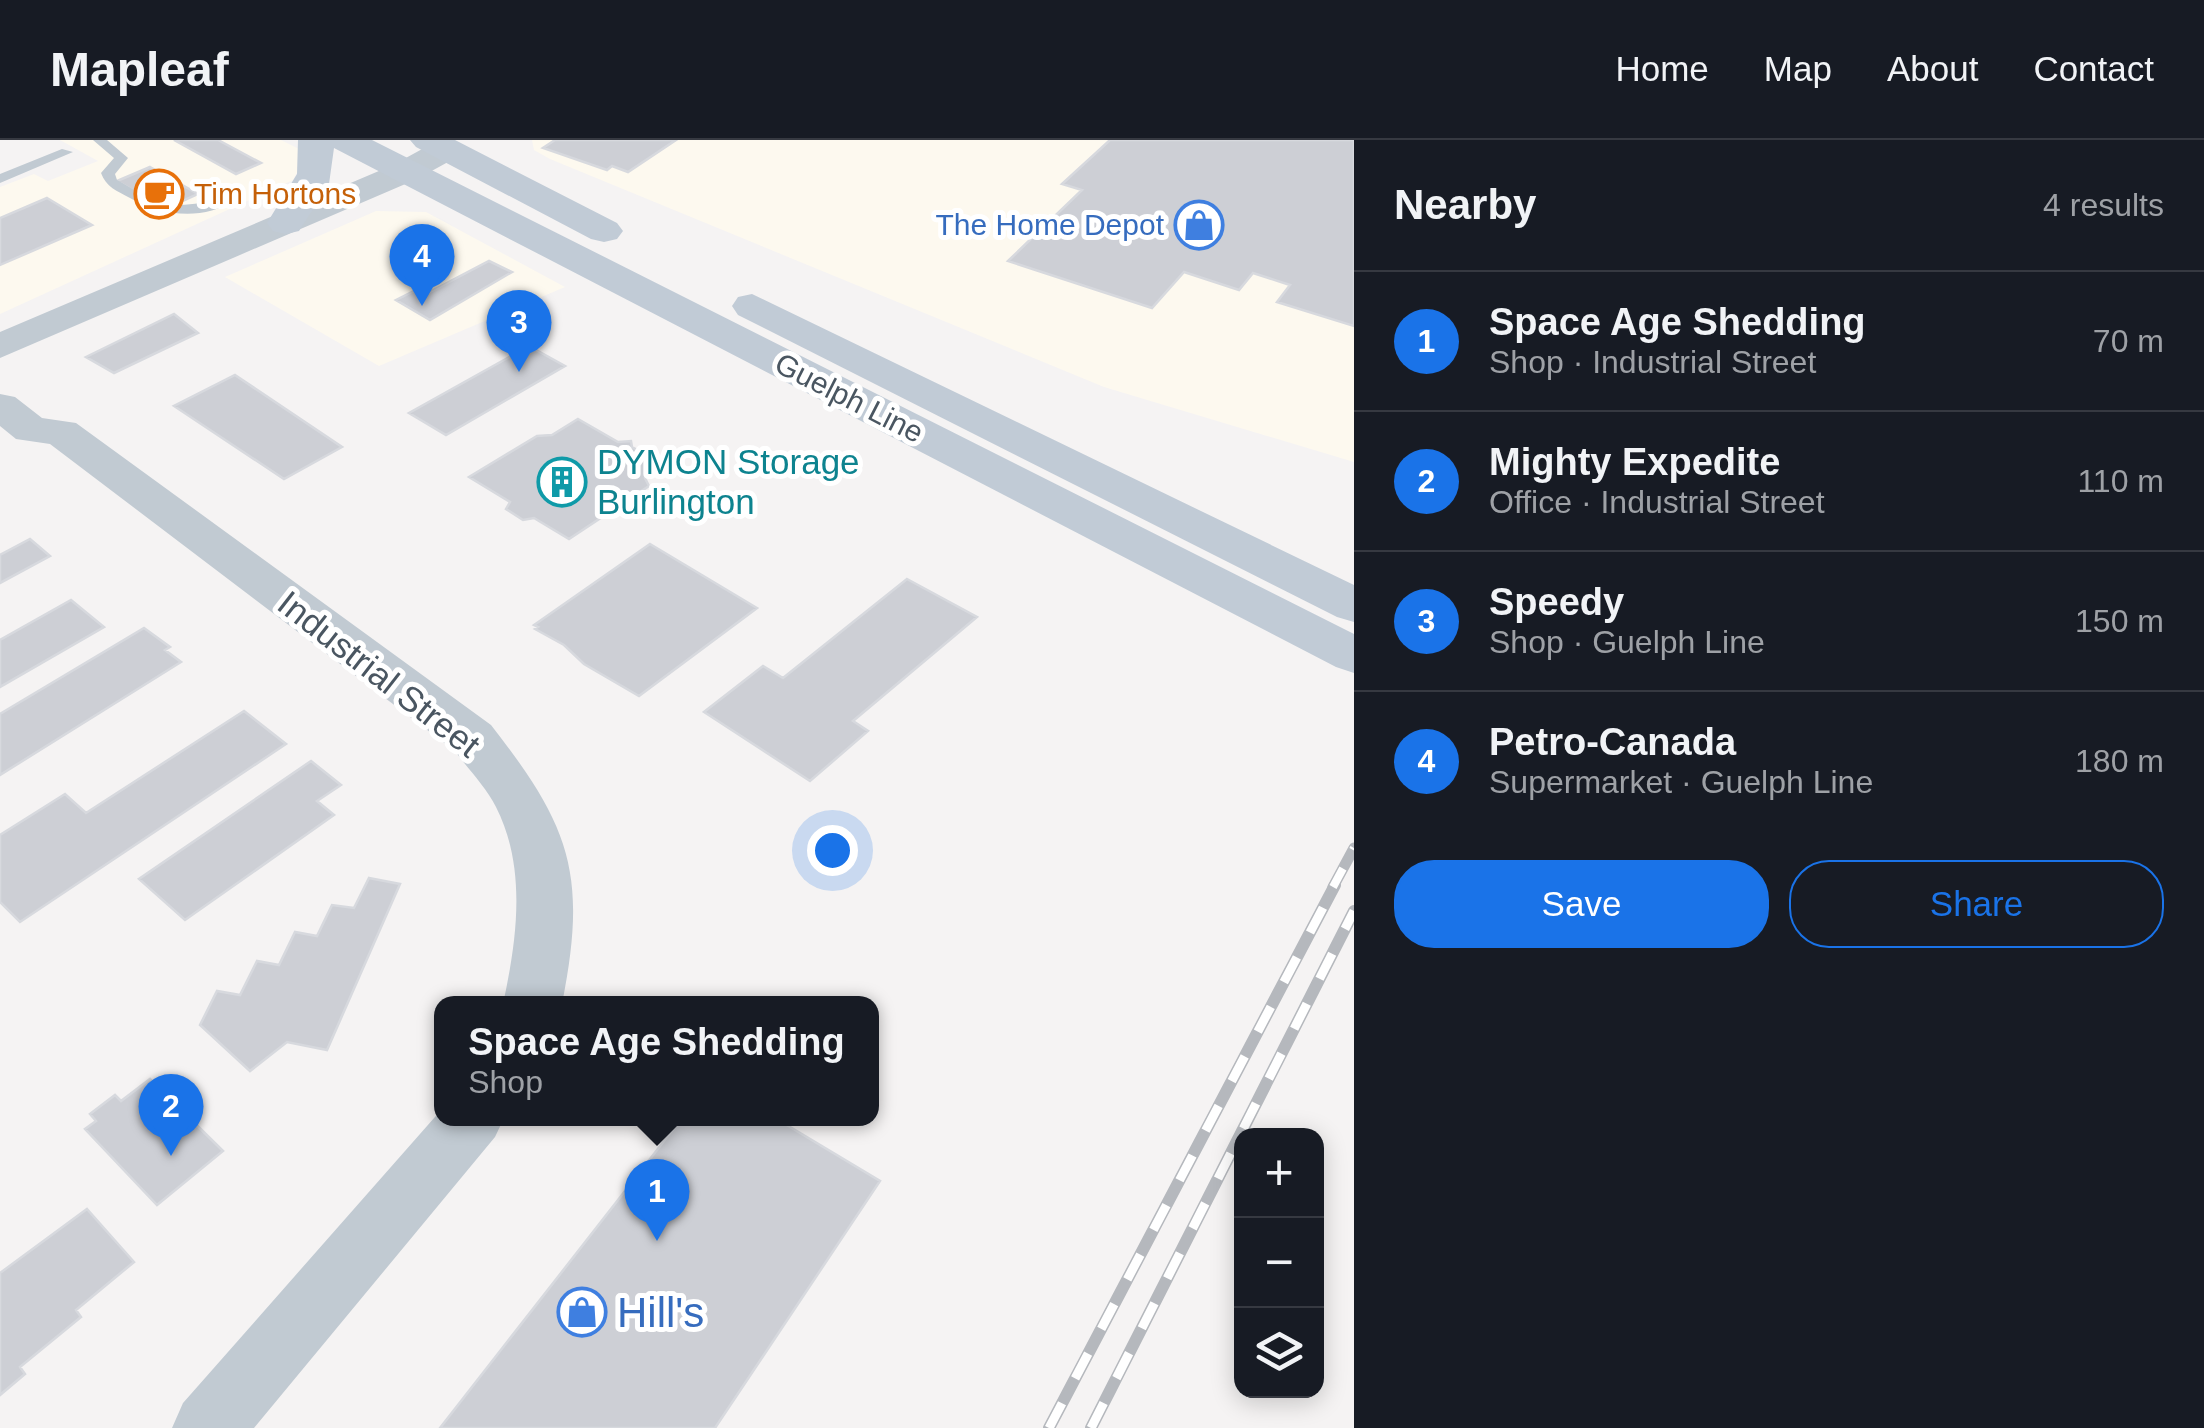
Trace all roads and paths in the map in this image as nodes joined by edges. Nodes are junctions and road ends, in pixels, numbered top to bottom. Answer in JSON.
{"nodes":[{"id":1,"x":99,"y":140,"type":"edge"},
{"id":2,"x":316,"y":140,"type":"edge"},
{"id":3,"x":345,"y":140,"type":"edge"},
{"id":4,"x":67,"y":152,"type":"dead end"},
{"id":5,"x":426,"y":153,"type":"edge"},
{"id":6,"x":0,"y":179,"type":"edge"},
{"id":7,"x":228,"y":200,"type":"dead end"},
{"id":8,"x":286,"y":224,"type":"junction"},
{"id":9,"x":630,"y":244,"type":"dead end"},
{"id":10,"x":682,"y":271,"type":"dead end"},
{"id":11,"x":49,"y":325,"type":"junction"},
{"id":12,"x":0,"y":346,"type":"edge"},
{"id":13,"x":0,"y":406,"type":"edge"},
{"id":14,"x":61,"y":432,"type":"junction"},
{"id":15,"x":1338,"y":622,"type":"edge"},
{"id":16,"x":534,"y":996,"type":"edge"},
{"id":17,"x":466,"y":1126,"type":"edge"},
{"id":18,"x":208,"y":1428,"type":"edge"}],
"edges":[{"from":1,"to":7,"type":"lane"},
{"from":2,"to":8,"type":"main road"},
{"from":3,"to":5,"type":"main road","name":"Guelph Line"},
{"from":4,"to":6,"type":"lane"},
{"from":5,"to":8,"type":"street"},
{"from":5,"to":9,"type":"main road","name":"Guelph Line"},
{"from":5,"to":15,"type":"main road","name":"Guelph Line"},
{"from":8,"to":11,"type":"street"},
{"from":10,"to":15,"type":"main road","name":"Guelph Line"},
{"from":11,"to":12,"type":"street"},
{"from":11,"to":14,"type":"street","name":"Industrial Street"},
{"from":13,"to":14,"type":"street","name":"Industrial Street"},
{"from":14,"to":16,"type":"street","name":"Industrial Street"},
{"from":17,"to":18,"type":"street"}]}
